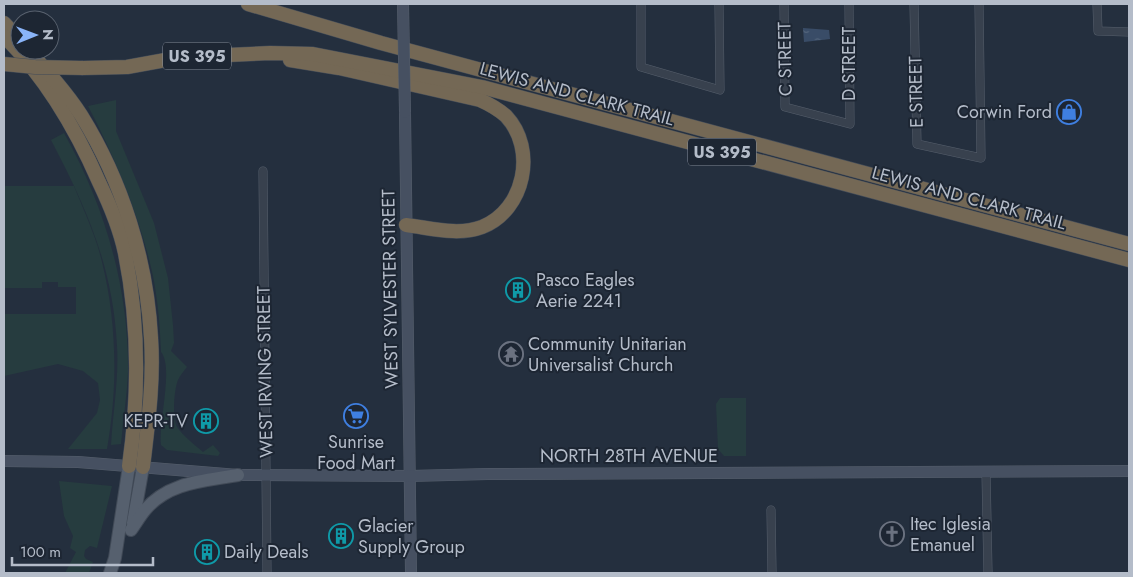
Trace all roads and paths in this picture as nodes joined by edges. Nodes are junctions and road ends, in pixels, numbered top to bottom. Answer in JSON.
{"nodes":[{"id":1,"x":248,"y":4,"type":"edge"},
{"id":2,"x":403,"y":4,"type":"edge"},
{"id":3,"x":640,"y":4,"type":"edge"},
{"id":4,"x":719,"y":4,"type":"edge"},
{"id":5,"x":784,"y":4,"type":"edge"},
{"id":6,"x":849,"y":4,"type":"edge"},
{"id":7,"x":914,"y":4,"type":"edge"},
{"id":8,"x":980,"y":4,"type":"edge"},
{"id":9,"x":1097,"y":4,"type":"edge"},
{"id":10,"x":1129,"y":32,"type":"edge"},
{"id":11,"x":4,"y":36,"type":"edge"},
{"id":12,"x":270,"y":53,"type":"junction"},
{"id":13,"x":37,"y":60,"type":"edge"},
{"id":14,"x":4,"y":64,"type":"edge"},
{"id":15,"x":850,"y":124,"type":"joint"},
{"id":16,"x":263,"y":172,"type":"dead end"},
{"id":17,"x":406,"y":225,"type":"junction"},
{"id":18,"x":1129,"y":244,"type":"edge"},
{"id":19,"x":1129,"y":260,"type":"edge"},
{"id":20,"x":4,"y":461,"type":"edge"},
{"id":21,"x":129,"y":466,"type":"junction"},
{"id":22,"x":143,"y":467,"type":"junction"},
{"id":23,"x":986,"y":472,"type":"junction"},
{"id":24,"x":1129,"y":472,"type":"edge"},
{"id":25,"x":238,"y":475,"type":"junction"},
{"id":26,"x":266,"y":475,"type":"junction"},
{"id":27,"x":410,"y":476,"type":"junction"},
{"id":28,"x":771,"y":510,"type":"dead end"},
{"id":29,"x":131,"y":530,"type":"junction"},
{"id":30,"x":115,"y":558,"type":"junction"},
{"id":31,"x":110,"y":573,"type":"edge"},
{"id":32,"x":268,"y":573,"type":"edge"},
{"id":33,"x":411,"y":573,"type":"edge"},
{"id":34,"x":772,"y":573,"type":"edge"},
{"id":35,"x":988,"y":573,"type":"edge"}],
"edges":[{"from":1,"to":18,"type":"highway","name":"LEWIS AND CLARK TRAIL","number":"US 395"},
{"from":2,"to":17,"type":"street","name":"WEST SYLVESTER STREET","bridge":true},
{"from":3,"to":4,"type":"street"},
{"from":5,"to":15,"type":"street","name":"C STREET"},
{"from":6,"to":15,"type":"street","name":"D STREET"},
{"from":7,"to":8,"type":"street","name":"E STREET"},
{"from":9,"to":10,"type":"street"},
{"from":11,"to":21,"type":"highway"},
{"from":12,"to":14,"type":"highway","name":"LEWIS AND CLARK TRAIL","number":"US 395","bridge":true},
{"from":12,"to":17,"type":"highway"},
{"from":12,"to":19,"type":"highway","name":"LEWIS AND CLARK TRAIL","number":"US 395"},
{"from":13,"to":22,"type":"highway"},
{"from":16,"to":26,"type":"street","name":"WEST IRVING STREET"},
{"from":17,"to":27,"type":"street","name":"WEST SYLVESTER STREET"},
{"from":20,"to":21,"type":"street","name":"NORTH 28TH AVENUE"},
{"from":21,"to":22,"type":"street","name":"NORTH 28TH AVENUE"},
{"from":21,"to":30,"type":"main road"},
{"from":22,"to":25,"type":"street","name":"NORTH 28TH AVENUE"},
{"from":22,"to":29,"type":"main road"},
{"from":23,"to":24,"type":"street","name":"NORTH 28TH AVENUE"},
{"from":23,"to":27,"type":"street","name":"NORTH 28TH AVENUE"},
{"from":23,"to":35,"type":"street"},
{"from":25,"to":26,"type":"street","name":"NORTH 28TH AVENUE"},
{"from":25,"to":29,"type":"main road"},
{"from":26,"to":27,"type":"street","name":"NORTH 28TH AVENUE"},
{"from":26,"to":32,"type":"street","name":"WEST IRVING STREET"},
{"from":27,"to":33,"type":"street","name":"WEST SYLVESTER STREET"},
{"from":28,"to":34,"type":"street"},
{"from":29,"to":30,"type":"main road"},
{"from":30,"to":31,"type":"main road"}]}
